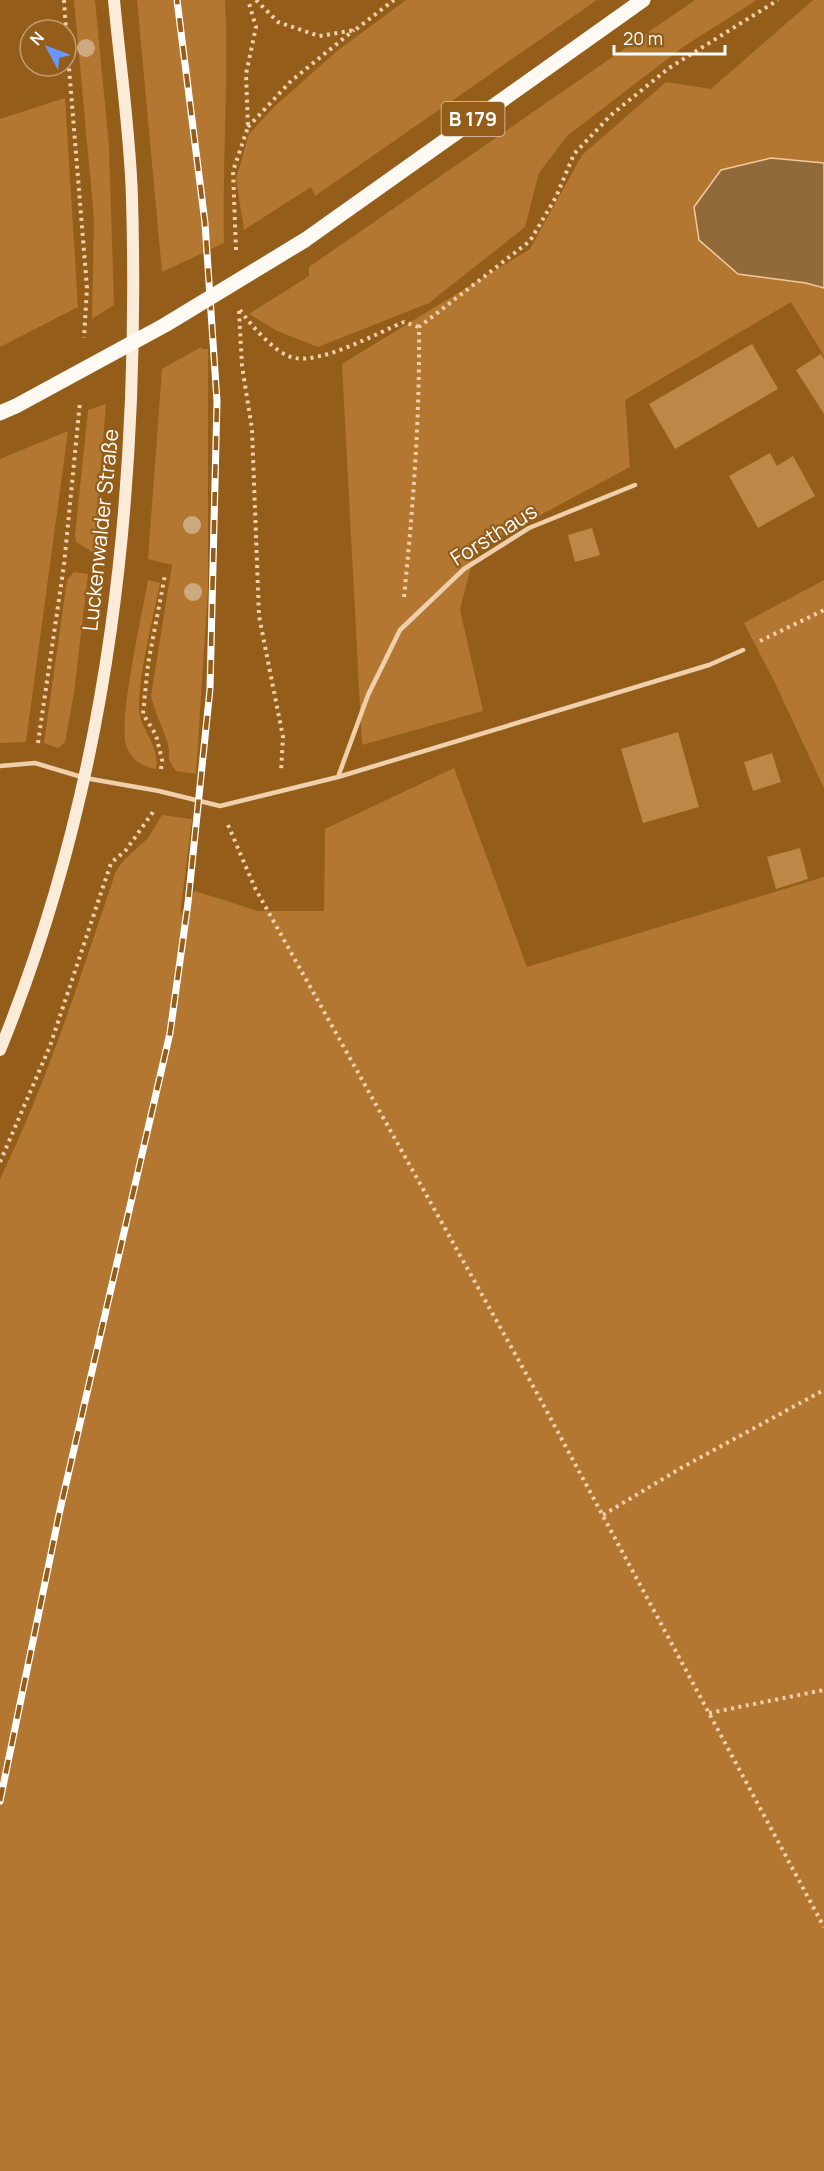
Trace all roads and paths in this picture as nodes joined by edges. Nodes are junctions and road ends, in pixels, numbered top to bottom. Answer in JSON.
{"nodes":[{"id":1,"x":64,"y":0,"type":"edge"},
{"id":2,"x":114,"y":0,"type":"edge"},
{"id":3,"x":248,"y":0,"type":"edge"},
{"id":4,"x":256,"y":0,"type":"edge"},
{"id":5,"x":394,"y":0,"type":"edge"},
{"id":6,"x":643,"y":0,"type":"edge"},
{"id":7,"x":778,"y":0,"type":"edge"},
{"id":8,"x":65,"y":18,"type":"edge"},
{"id":9,"x":355,"y":30,"type":"junction"},
{"id":10,"x":70,"y":78,"type":"edge"},
{"id":11,"x":248,"y":127,"type":"junction"},
{"id":12,"x":237,"y":252,"type":"dead end"},
{"id":13,"x":239,"y":298,"type":"dead end"},
{"id":14,"x":239,"y":310,"type":"junction"},
{"id":15,"x":419,"y":327,"type":"junction"},
{"id":16,"x":83,"y":347,"type":"dead end"},
{"id":17,"x":81,"y":394,"type":"dead end"},
{"id":18,"x":0,"y":413,"type":"edge"},
{"id":19,"x":635,"y":485,"type":"dead end"},
{"id":20,"x":165,"y":575,"type":"dead end"},
{"id":21,"x":824,"y":610,"type":"edge"},
{"id":22,"x":400,"y":630,"type":"junction"},
{"id":23,"x":742,"y":650,"type":"joint"},
{"id":24,"x":35,"y":763,"type":"junction"},
{"id":25,"x":0,"y":766,"type":"edge"},
{"id":26,"x":338,"y":777,"type":"junction"},
{"id":27,"x":85,"y":778,"type":"junction"},
{"id":28,"x":159,"y":791,"type":"junction"},
{"id":29,"x":260,"y":796,"type":"junction"},
{"id":30,"x":220,"y":806,"type":"junction"},
{"id":31,"x":0,"y":1050,"type":"edge"},
{"id":32,"x":0,"y":1162,"type":"edge"},
{"id":33,"x":824,"y":1390,"type":"edge"},
{"id":34,"x":603,"y":1515,"type":"junction"},
{"id":35,"x":824,"y":1690,"type":"edge"},
{"id":36,"x":709,"y":1713,"type":"junction"},
{"id":37,"x":824,"y":1927,"type":"edge"}],
"edges":[{"from":1,"to":8,"type":"path"},
{"from":2,"to":27,"type":"main road","name":"Luckenwalder Straße"},
{"from":3,"to":11,"type":"path"},
{"from":4,"to":9,"type":"path"},
{"from":5,"to":9,"type":"path"},
{"from":6,"to":18,"type":"main road","number":"B 179","bridge":true},
{"from":7,"to":15,"type":"path"},
{"from":9,"to":11,"type":"path"},
{"from":10,"to":16,"type":"path"},
{"from":11,"to":12,"type":"path"},
{"from":13,"to":14,"type":"path"},
{"from":14,"to":15,"type":"path"},
{"from":14,"to":29,"type":"path"},
{"from":15,"to":22,"type":"path"},
{"from":17,"to":24,"type":"path"},
{"from":19,"to":22,"type":"lane","name":"Forsthaus"},
{"from":20,"to":28,"type":"path"},
{"from":21,"to":23,"type":"path"},
{"from":22,"to":26,"type":"lane","name":"Forsthaus"},
{"from":23,"to":26,"type":"lane"},
{"from":24,"to":25,"type":"lane"},
{"from":24,"to":27,"type":"lane"},
{"from":26,"to":29,"type":"lane"},
{"from":27,"to":28,"type":"lane"},
{"from":27,"to":31,"type":"main road","name":"Luckenwalder Straße"},
{"from":28,"to":30,"type":"lane"},
{"from":28,"to":32,"type":"path"},
{"from":29,"to":30,"type":"lane"},
{"from":30,"to":34,"type":"path"},
{"from":33,"to":34,"type":"path"},
{"from":34,"to":36,"type":"path"},
{"from":35,"to":36,"type":"path"},
{"from":36,"to":37,"type":"path"}]}
